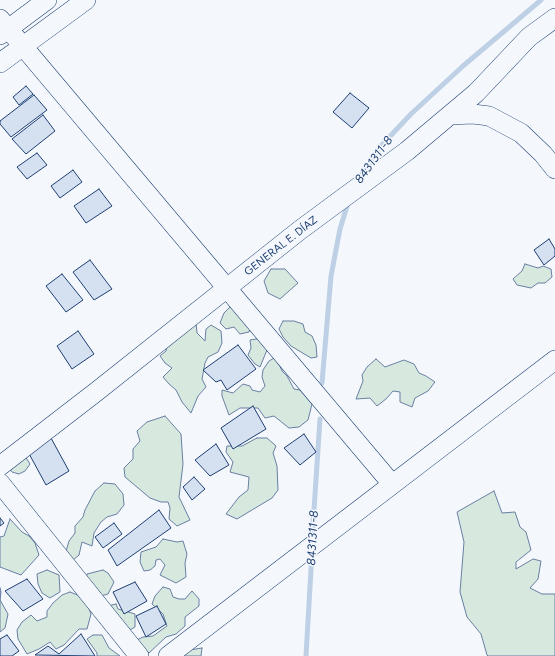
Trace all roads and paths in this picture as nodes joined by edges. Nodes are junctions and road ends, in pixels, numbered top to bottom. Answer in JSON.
{"nodes":[{"id":1,"x":47,"y":0,"type":"edge"},
{"id":2,"x":86,"y":0,"type":"edge"},
{"id":3,"x":555,"y":18,"type":"edge"},
{"id":4,"x":3,"y":28,"type":"edge"},
{"id":5,"x":22,"y":46,"type":"junction"},
{"id":6,"x":0,"y":63,"type":"edge"},
{"id":7,"x":450,"y":115,"type":"junction"},
{"id":8,"x":555,"y":169,"type":"edge"},
{"id":9,"x":227,"y":288,"type":"junction"},
{"id":10,"x":555,"y":360,"type":"edge"},
{"id":11,"x":0,"y":466,"type":"edge"},
{"id":12,"x":0,"y":483,"type":"edge"},
{"id":13,"x":392,"y":484,"type":"junction"},
{"id":14,"x":139,"y":656,"type":"edge"},
{"id":15,"x":168,"y":656,"type":"edge"}],
"edges":[{"from":1,"to":4,"type":"street"},
{"from":2,"to":5,"type":"street"},
{"from":3,"to":7,"type":"street","name":"GENERAL E. DÍAZ"},
{"from":4,"to":5,"type":"street"},
{"from":5,"to":6,"type":"street"},
{"from":5,"to":9,"type":"street"},
{"from":7,"to":8,"type":"street"},
{"from":7,"to":9,"type":"street","name":"GENERAL E. DÍAZ"},
{"from":9,"to":11,"type":"street","name":"GENERAL E. DÍAZ"},
{"from":9,"to":13,"type":"street"},
{"from":10,"to":13,"type":"street"},
{"from":12,"to":14,"type":"street"},
{"from":13,"to":15,"type":"street"}]}
